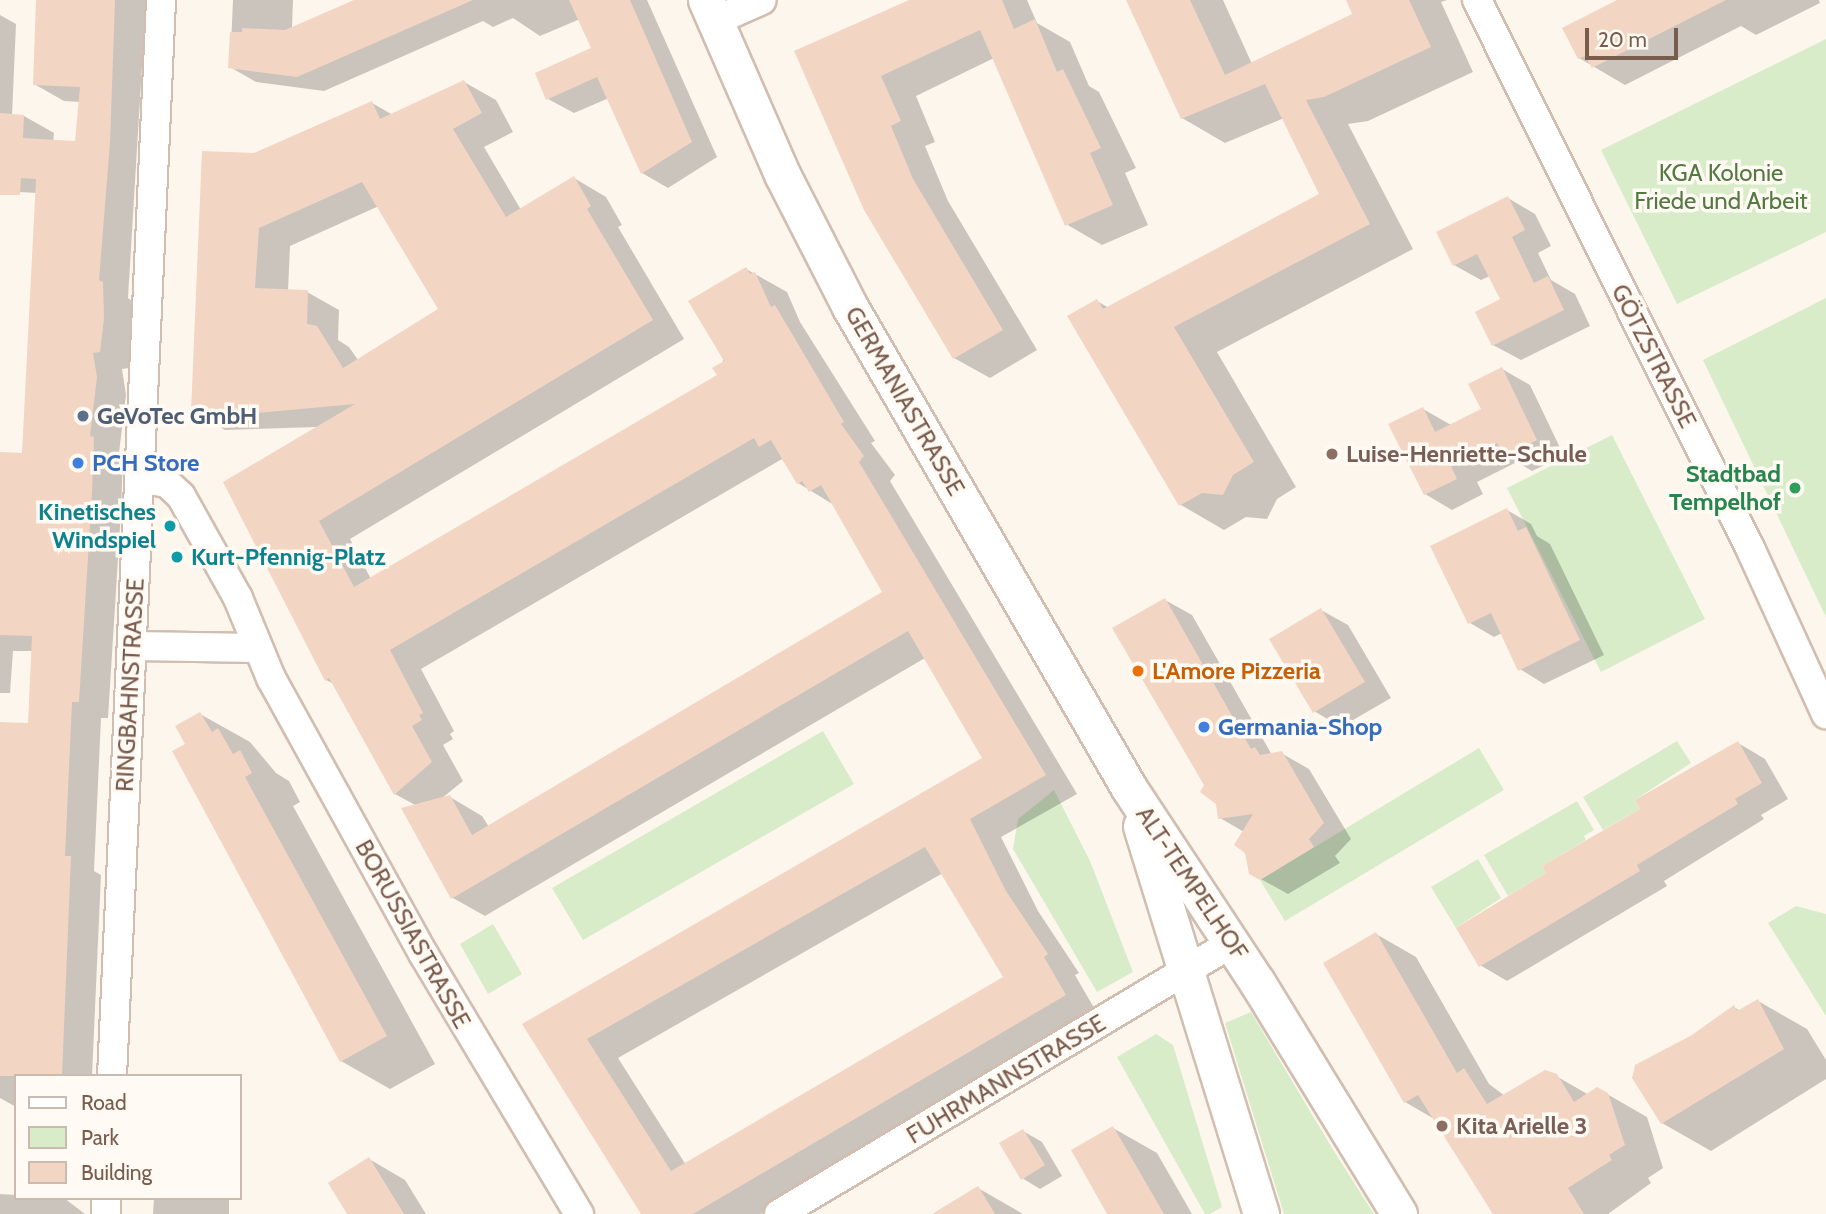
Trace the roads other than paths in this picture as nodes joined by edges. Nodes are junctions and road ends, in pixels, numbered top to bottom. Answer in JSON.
{"nodes":[{"id":1,"x":161,"y":0,"type":"edge"},
{"id":2,"x":762,"y":0,"type":"edge"},
{"id":3,"x":1477,"y":0,"type":"edge"},
{"id":4,"x":711,"y":10,"type":"edge"},
{"id":5,"x":139,"y":478,"type":"junction"},
{"id":6,"x":133,"y":646,"type":"junction"},
{"id":7,"x":258,"y":648,"type":"junction"},
{"id":8,"x":1826,"y":714,"type":"edge"},
{"id":9,"x":1129,"y":788,"type":"junction"},
{"id":10,"x":1232,"y":943,"type":"junction"},
{"id":11,"x":1186,"y":972,"type":"junction"},
{"id":12,"x":112,"y":1074,"type":"edge"},
{"id":13,"x":579,"y":1214,"type":"edge"},
{"id":14,"x":779,"y":1214,"type":"edge"},
{"id":15,"x":1261,"y":1214,"type":"edge"},
{"id":16,"x":1399,"y":1214,"type":"edge"}],
"edges":[{"from":1,"to":5,"type":"street","name":"RINGBAHNSTRASSE"},
{"from":2,"to":4,"type":"street"},
{"from":3,"to":8,"type":"street","name":"GÖTZSTRASSE"},
{"from":4,"to":9,"type":"street","name":"GERMANIASTRASSE"},
{"from":5,"to":6,"type":"street","name":"RINGBAHNSTRASSE"},
{"from":5,"to":7,"type":"street","name":"BORUSSIASTRASSE"},
{"from":6,"to":7,"type":"street"},
{"from":6,"to":12,"type":"street","name":"RINGBAHNSTRASSE"},
{"from":7,"to":13,"type":"street","name":"BORUSSIASTRASSE"},
{"from":9,"to":10,"type":"street","name":"ALT-TEMPELHOF"},
{"from":9,"to":11,"type":"street","name":"ALT-TEMPELHOF"},
{"from":10,"to":11,"type":"street","name":"FUHRMANNSTRASSE"},
{"from":10,"to":16,"type":"street","name":"ALT-TEMPELHOF"},
{"from":11,"to":14,"type":"street","name":"FUHRMANNSTRASSE"},
{"from":11,"to":15,"type":"street","name":"ALT-TEMPELHOF"}]}
